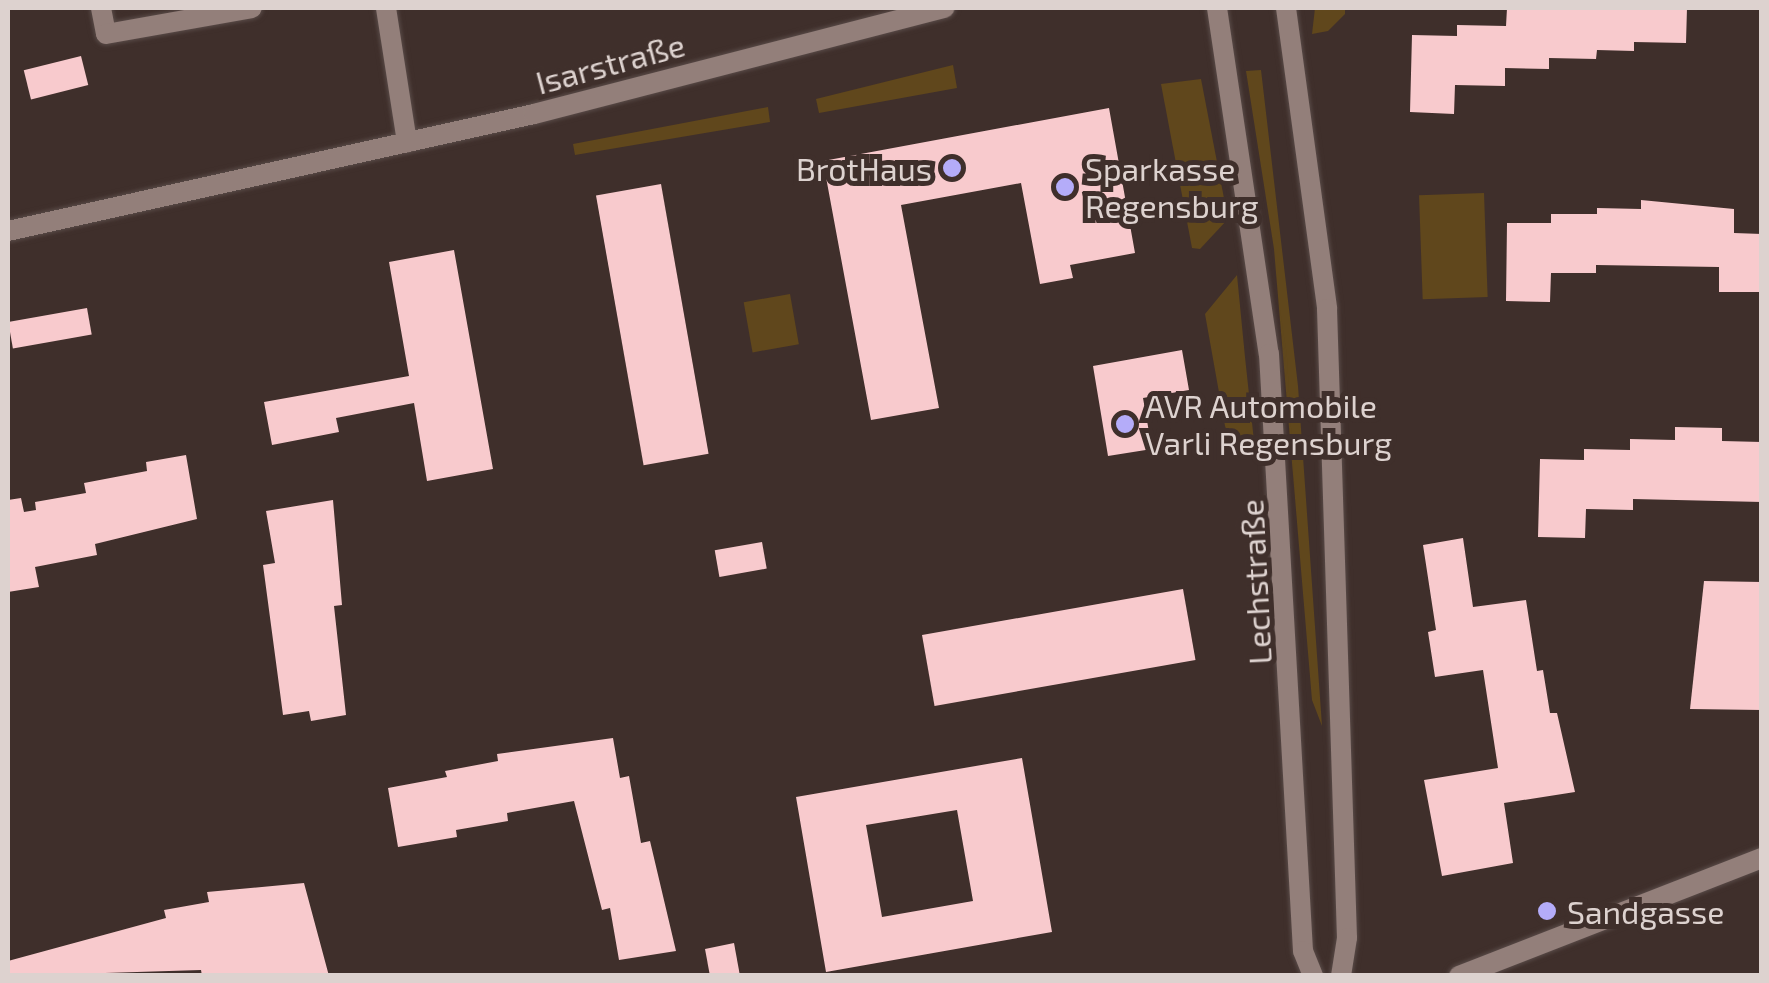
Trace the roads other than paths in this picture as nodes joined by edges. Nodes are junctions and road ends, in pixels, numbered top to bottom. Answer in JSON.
{"nodes":[{"id":1,"x":101,"y":8,"type":"edge"},
{"id":2,"x":252,"y":8,"type":"edge"},
{"id":3,"x":386,"y":8,"type":"edge"},
{"id":4,"x":944,"y":8,"type":"edge"},
{"id":5,"x":1217,"y":8,"type":"edge"},
{"id":6,"x":1286,"y":8,"type":"edge"},
{"id":7,"x":407,"y":142,"type":"junction"},
{"id":8,"x":8,"y":231,"type":"edge"},
{"id":9,"x":1762,"y":858,"type":"edge"},
{"id":10,"x":1313,"y":976,"type":"edge"},
{"id":11,"x":1341,"y":976,"type":"edge"},
{"id":12,"x":1458,"y":976,"type":"edge"}],
"edges":[{"from":1,"to":2,"type":"street"},
{"from":3,"to":7,"type":"street"},
{"from":4,"to":7,"type":"street","name":"Isarstraße"},
{"from":5,"to":10,"type":"street","name":"Lechstraße"},
{"from":6,"to":11,"type":"street"},
{"from":7,"to":8,"type":"street","name":"Isarstraße"},
{"from":9,"to":12,"type":"street"}]}
